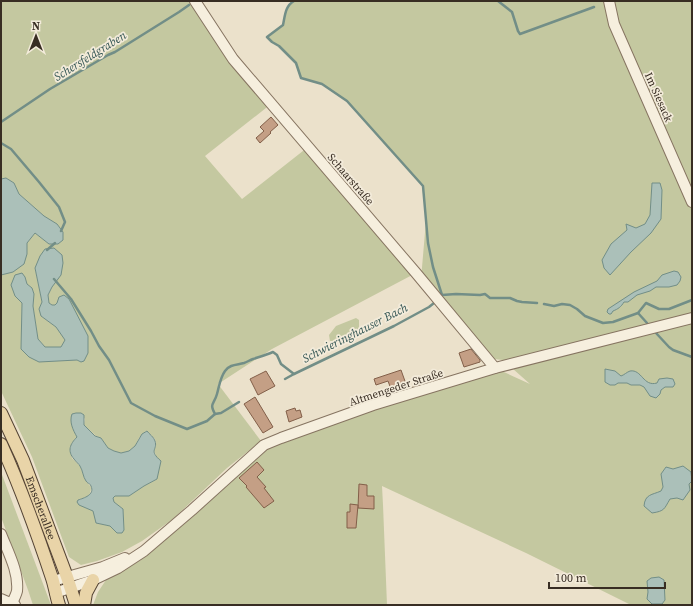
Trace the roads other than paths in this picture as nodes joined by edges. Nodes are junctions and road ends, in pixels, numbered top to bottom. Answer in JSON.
{"nodes":[{"id":1,"x":195,"y":1,"type":"edge"},
{"id":2,"x":609,"y":1,"type":"edge"},
{"id":3,"x":692,"y":202,"type":"edge"},
{"id":4,"x":692,"y":318,"type":"edge"},
{"id":5,"x":495,"y":368,"type":"junction"},
{"id":6,"x":4,"y":420,"type":"edge"},
{"id":7,"x":1,"y":444,"type":"edge"},
{"id":8,"x":1,"y":534,"type":"edge"},
{"id":9,"x":144,"y":551,"type":"junction"},
{"id":10,"x":93,"y":580,"type":"junction"},
{"id":11,"x":69,"y":582,"type":"junction"},
{"id":12,"x":54,"y":587,"type":"junction"},
{"id":13,"x":1,"y":599,"type":"edge"},
{"id":14,"x":14,"y":604,"type":"edge"},
{"id":15,"x":59,"y":605,"type":"edge"},
{"id":16,"x":76,"y":605,"type":"edge"},
{"id":17,"x":84,"y":605,"type":"edge"}],
"edges":[{"from":1,"to":5,"type":"street","name":"Schaarstraße"},
{"from":2,"to":3,"type":"street","name":"Im Siesack"},
{"from":4,"to":5,"type":"street","name":"Altmengeder Straße"},
{"from":5,"to":9,"type":"street","name":"Altmengeder Straße"},
{"from":6,"to":11,"type":"main road","name":"Emscherallee"},
{"from":7,"to":12,"type":"main road","name":"Emscherallee"},
{"from":8,"to":14,"type":"street"},
{"from":9,"to":10,"type":"street","name":"Altmengeder Straße"},
{"from":9,"to":11,"type":"street","name":"Altmengeder Straße"},
{"from":10,"to":11,"type":"street","name":"Altmengeder Straße"},
{"from":10,"to":17,"type":"main road"},
{"from":11,"to":12,"type":"street","name":"Altmengeder Straße"},
{"from":11,"to":16,"type":"main road","name":"Emscherallee"},
{"from":12,"to":15,"type":"main road","name":"Emscherallee"},
{"from":13,"to":14,"type":"street"}]}
